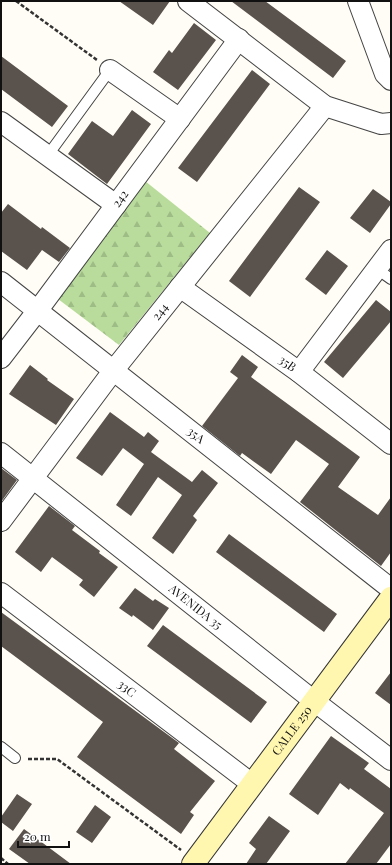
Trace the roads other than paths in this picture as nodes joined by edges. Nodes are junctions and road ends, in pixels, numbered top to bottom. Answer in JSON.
{"nodes":[{"id":1,"x":188,"y":1,"type":"edge"},
{"id":2,"x":358,"y":1,"type":"edge"},
{"id":3,"x":239,"y":39,"type":"junction"},
{"id":4,"x":110,"y":70,"type":"joint"},
{"id":5,"x":391,"y":80,"type":"edge"},
{"id":6,"x":325,"y":106,"type":"junction"},
{"id":7,"x":180,"y":119,"type":"junction"},
{"id":8,"x":1,"y":122,"type":"edge"},
{"id":9,"x":391,"y":123,"type":"edge"},
{"id":10,"x":48,"y":155,"type":"junction"},
{"id":11,"x":116,"y":205,"type":"junction"},
{"id":12,"x":391,"y":250,"type":"edge"},
{"id":13,"x":384,"y":274,"type":"edge"},
{"id":14,"x":1,"y":282,"type":"edge"},
{"id":15,"x":180,"y":287,"type":"junction"},
{"id":16,"x":38,"y":310,"type":"junction"},
{"id":17,"x":1,"y":358,"type":"edge"},
{"id":18,"x":113,"y":372,"type":"junction"},
{"id":19,"x":299,"y":372,"type":"junction"},
{"id":20,"x":391,"y":444,"type":"edge"},
{"id":21,"x":1,"y":453,"type":"edge"},
{"id":22,"x":34,"y":479,"type":"junction"},
{"id":23,"x":1,"y":521,"type":"edge"},
{"id":24,"x":391,"y":589,"type":"edge"},
{"id":25,"x":1,"y":593,"type":"edge"},
{"id":26,"x":391,"y":598,"type":"edge"},
{"id":27,"x":314,"y":701,"type":"junction"},
{"id":28,"x":1,"y":747,"type":"edge"},
{"id":29,"x":15,"y":758,"type":"road end"},
{"id":30,"x":391,"y":760,"type":"edge"},
{"id":31,"x":252,"y":784,"type":"junction"},
{"id":32,"x":194,"y":862,"type":"edge"}],
"edges":[{"from":1,"to":3,"type":"street"},
{"from":2,"to":5,"type":"street"},
{"from":3,"to":6,"type":"street"},
{"from":3,"to":7,"type":"street","name":"242"},
{"from":4,"to":7,"type":"street"},
{"from":4,"to":10,"type":"lane"},
{"from":6,"to":9,"type":"street"},
{"from":6,"to":15,"type":"street","name":"244"},
{"from":7,"to":11,"type":"street","name":"242"},
{"from":8,"to":10,"type":"street"},
{"from":10,"to":11,"type":"street"},
{"from":11,"to":16,"type":"street","name":"242"},
{"from":12,"to":13,"type":"street"},
{"from":13,"to":19,"type":"street"},
{"from":14,"to":16,"type":"street","name":"35A"},
{"from":15,"to":18,"type":"street","name":"244"},
{"from":15,"to":19,"type":"street","name":"35B"},
{"from":16,"to":17,"type":"street","name":"242"},
{"from":16,"to":18,"type":"street","name":"35A"},
{"from":18,"to":22,"type":"street","name":"244"},
{"from":18,"to":24,"type":"street","name":"35A"},
{"from":19,"to":20,"type":"street","name":"35B"},
{"from":21,"to":22,"type":"street","name":"AVENIDA 35"},
{"from":22,"to":23,"type":"street","name":"244"},
{"from":22,"to":27,"type":"street","name":"AVENIDA 35"},
{"from":25,"to":31,"type":"street","name":"33C"},
{"from":26,"to":27,"type":"main road","name":"CALLE 250"},
{"from":27,"to":30,"type":"street","name":"AVENIDA 35"},
{"from":27,"to":31,"type":"main road","name":"CALLE 250"},
{"from":28,"to":29,"type":"lane"},
{"from":31,"to":32,"type":"main road","name":"CALLE 250"}]}
